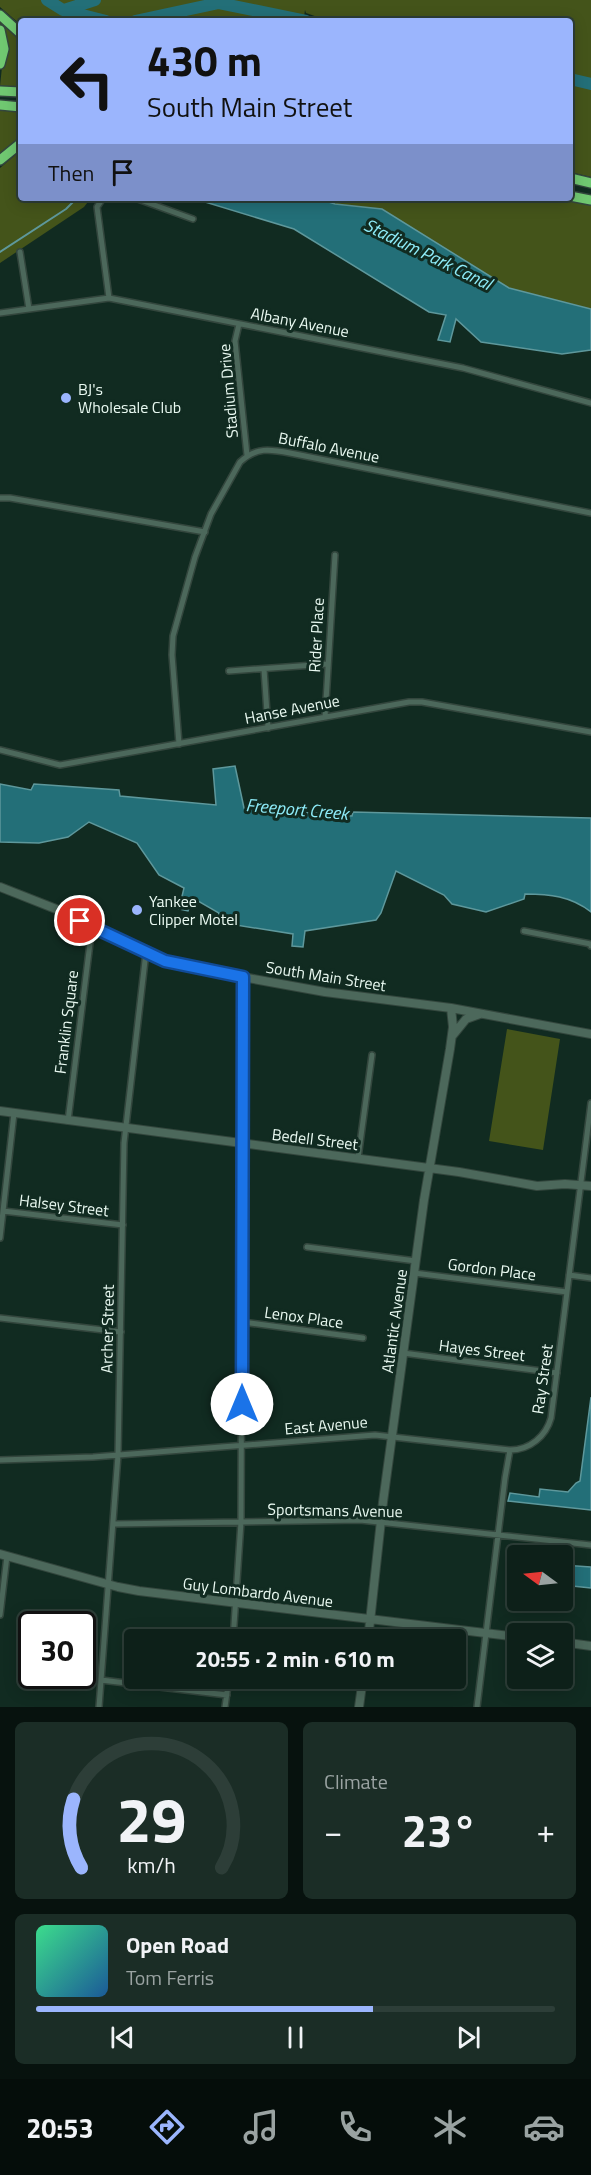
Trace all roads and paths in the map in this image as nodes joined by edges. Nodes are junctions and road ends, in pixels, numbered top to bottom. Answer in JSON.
{"nodes":[{"id":1,"x":0,"y":15,"type":"edge"},
{"id":2,"x":0,"y":30,"type":"edge"},
{"id":3,"x":18,"y":31,"type":"edge"},
{"id":4,"x":0,"y":64,"type":"edge"},
{"id":5,"x":0,"y":91,"type":"edge"},
{"id":6,"x":18,"y":92,"type":"edge"},
{"id":7,"x":0,"y":105,"type":"edge"},
{"id":8,"x":18,"y":107,"type":"edge"},
{"id":9,"x":18,"y":145,"type":"edge"},
{"id":10,"x":0,"y":160,"type":"edge"},
{"id":11,"x":573,"y":179,"type":"edge"},
{"id":12,"x":591,"y":183,"type":"edge"},
{"id":13,"x":573,"y":196,"type":"edge"},
{"id":14,"x":591,"y":200,"type":"edge"},
{"id":15,"x":101,"y":201,"type":"edge"},
{"id":16,"x":143,"y":201,"type":"edge"},
{"id":17,"x":193,"y":219,"type":"dead end"},
{"id":18,"x":20,"y":252,"type":"dead end"},
{"id":19,"x":109,"y":298,"type":"junction"},
{"id":20,"x":28,"y":309,"type":"junction"},
{"id":21,"x":0,"y":313,"type":"edge"},
{"id":22,"x":238,"y":324,"type":"junction"},
{"id":23,"x":591,"y":403,"type":"edge"},
{"id":24,"x":247,"y":455,"type":"junction"},
{"id":25,"x":0,"y":498,"type":"edge"},
{"id":26,"x":591,"y":513,"type":"edge"},
{"id":27,"x":205,"y":532,"type":"junction"},
{"id":28,"x":334,"y":555,"type":"dead end"},
{"id":29,"x":328,"y":664,"type":"junction"},
{"id":30,"x":264,"y":669,"type":"junction"},
{"id":31,"x":229,"y":671,"type":"dead end"},
{"id":32,"x":325,"y":717,"type":"junction"},
{"id":33,"x":268,"y":728,"type":"junction"},
{"id":34,"x":591,"y":732,"type":"edge"},
{"id":35,"x":179,"y":744,"type":"junction"},
{"id":36,"x":0,"y":750,"type":"edge"},
{"id":37,"x":0,"y":887,"type":"edge"},
{"id":38,"x":92,"y":927,"type":"junction"},
{"id":39,"x":525,"y":931,"type":"dead end"},
{"id":40,"x":591,"y":946,"type":"edge"},
{"id":41,"x":146,"y":952,"type":"junction"},
{"id":42,"x":243,"y":977,"type":"junction"},
{"id":43,"x":451,"y":1008,"type":"junction"},
{"id":44,"x":482,"y":1014,"type":"junction"},
{"id":45,"x":591,"y":1034,"type":"edge"},
{"id":46,"x":452,"y":1036,"type":"junction"},
{"id":47,"x":372,"y":1055,"type":"dead end"},
{"id":48,"x":591,"y":1103,"type":"edge"},
{"id":49,"x":0,"y":1111,"type":"edge"},
{"id":50,"x":14,"y":1113,"type":"junction"},
{"id":51,"x":68,"y":1121,"type":"junction"},
{"id":52,"x":126,"y":1128,"type":"junction"},
{"id":53,"x":243,"y":1143,"type":"junction"},
{"id":54,"x":358,"y":1158,"type":"junction"},
{"id":55,"x":430,"y":1168,"type":"junction"},
{"id":56,"x":580,"y":1186,"type":"junction"},
{"id":57,"x":591,"y":1186,"type":"edge"},
{"id":58,"x":3,"y":1211,"type":"junction"},
{"id":59,"x":123,"y":1225,"type":"junction"},
{"id":60,"x":0,"y":1238,"type":"edge"},
{"id":61,"x":307,"y":1247,"type":"dead end"},
{"id":62,"x":416,"y":1261,"type":"junction"},
{"id":63,"x":414,"y":1273,"type":"junction"},
{"id":64,"x":569,"y":1275,"type":"junction"},
{"id":65,"x":591,"y":1278,"type":"edge"},
{"id":66,"x":567,"y":1292,"type":"junction"},
{"id":67,"x":0,"y":1318,"type":"edge"},
{"id":68,"x":242,"y":1322,"type":"junction"},
{"id":69,"x":121,"y":1332,"type":"junction"},
{"id":70,"x":363,"y":1338,"type":"dead end"},
{"id":71,"x":404,"y":1353,"type":"junction"},
{"id":72,"x":557,"y":1372,"type":"junction"},
{"id":73,"x":392,"y":1436,"type":"junction"},
{"id":74,"x":242,"y":1445,"type":"junction"},
{"id":75,"x":510,"y":1450,"type":"junction"},
{"id":76,"x":118,"y":1455,"type":"junction"},
{"id":77,"x":0,"y":1460,"type":"edge"},
{"id":78,"x":241,"y":1522,"type":"junction"},
{"id":79,"x":381,"y":1522,"type":"junction"},
{"id":80,"x":113,"y":1524,"type":"junction"},
{"id":81,"x":498,"y":1535,"type":"junction"},
{"id":82,"x":591,"y":1545,"type":"edge"},
{"id":83,"x":4,"y":1555,"type":"edge"},
{"id":84,"x":109,"y":1584,"type":"junction"},
{"id":85,"x":237,"y":1603,"type":"junction"},
{"id":86,"x":0,"y":1615,"type":"edge"},
{"id":87,"x":371,"y":1619,"type":"junction"},
{"id":88,"x":235,"y":1629,"type":"edge"},
{"id":89,"x":370,"y":1629,"type":"edge"},
{"id":90,"x":486,"y":1633,"type":"junction"},
{"id":91,"x":507,"y":1636,"type":"edge"},
{"id":92,"x":573,"y":1644,"type":"edge"},
{"id":93,"x":591,"y":1646,"type":"edge"},
{"id":94,"x":101,"y":1680,"type":"junction"},
{"id":95,"x":228,"y":1689,"type":"edge"},
{"id":96,"x":361,"y":1689,"type":"edge"},
{"id":97,"x":227,"y":1695,"type":"junction"},
{"id":98,"x":99,"y":1707,"type":"edge"},
{"id":99,"x":225,"y":1707,"type":"edge"},
{"id":100,"x":359,"y":1707,"type":"edge"},
{"id":101,"x":477,"y":1707,"type":"edge"}],
"edges":[{"from":1,"to":3,"type":"highway"},
{"from":2,"to":4,"type":"highway"},
{"from":5,"to":6,"type":"highway"},
{"from":7,"to":8,"type":"highway"},
{"from":9,"to":10,"type":"highway"},
{"from":11,"to":12,"type":"highway"},
{"from":13,"to":14,"type":"highway"},
{"from":15,"to":19,"type":"street"},
{"from":16,"to":17,"type":"street"},
{"from":18,"to":20,"type":"street"},
{"from":19,"to":20,"type":"street","name":"Albany Avenue"},
{"from":19,"to":22,"type":"street","name":"Albany Avenue"},
{"from":20,"to":21,"type":"street","name":"Albany Avenue"},
{"from":22,"to":23,"type":"street","name":"Albany Avenue"},
{"from":22,"to":24,"type":"street","name":"Stadium Drive"},
{"from":24,"to":26,"type":"street","name":"Buffalo Avenue"},
{"from":24,"to":27,"type":"street"},
{"from":25,"to":27,"type":"street"},
{"from":27,"to":35,"type":"street"},
{"from":28,"to":29,"type":"street","name":"Rider Place"},
{"from":29,"to":30,"type":"street"},
{"from":29,"to":32,"type":"street","name":"Rider Place"},
{"from":30,"to":31,"type":"street"},
{"from":30,"to":33,"type":"street"},
{"from":32,"to":33,"type":"street","name":"Hanse Avenue"},
{"from":32,"to":34,"type":"street","name":"Hanse Avenue"},
{"from":33,"to":35,"type":"street","name":"Hanse Avenue"},
{"from":35,"to":36,"type":"street","name":"Hanse Avenue"},
{"from":37,"to":38,"type":"street","name":"South Main Street"},
{"from":38,"to":41,"type":"street","name":"South Main Street"},
{"from":38,"to":51,"type":"street","name":"Franklin Square"},
{"from":39,"to":40,"type":"street"},
{"from":41,"to":42,"type":"street","name":"South Main Street"},
{"from":41,"to":52,"type":"street","name":"Archer Street"},
{"from":42,"to":43,"type":"street","name":"South Main Street"},
{"from":42,"to":53,"type":"street"},
{"from":43,"to":44,"type":"street","name":"South Main Street"},
{"from":43,"to":46,"type":"street","name":"Atlantic Avenue"},
{"from":44,"to":45,"type":"street","name":"South Main Street"},
{"from":44,"to":46,"type":"street"},
{"from":46,"to":55,"type":"street","name":"Atlantic Avenue"},
{"from":47,"to":54,"type":"street"},
{"from":48,"to":56,"type":"street","name":"Ray Street"},
{"from":49,"to":50,"type":"street","name":"Bedell Street"},
{"from":50,"to":51,"type":"street","name":"Bedell Street"},
{"from":50,"to":58,"type":"street"},
{"from":51,"to":52,"type":"street","name":"Bedell Street"},
{"from":52,"to":53,"type":"street","name":"Bedell Street"},
{"from":52,"to":59,"type":"street","name":"Archer Street"},
{"from":53,"to":54,"type":"street","name":"Bedell Street"},
{"from":53,"to":68,"type":"street"},
{"from":54,"to":55,"type":"street","name":"Bedell Street"},
{"from":55,"to":56,"type":"street","name":"Bedell Street"},
{"from":55,"to":62,"type":"street","name":"Atlantic Avenue"},
{"from":56,"to":57,"type":"street","name":"Bedell Street"},
{"from":56,"to":64,"type":"street","name":"Ray Street"},
{"from":58,"to":59,"type":"street","name":"Halsey Street"},
{"from":58,"to":60,"type":"street"},
{"from":59,"to":69,"type":"street","name":"Archer Street"},
{"from":61,"to":62,"type":"street"},
{"from":62,"to":63,"type":"street","name":"Atlantic Avenue"},
{"from":63,"to":66,"type":"street","name":"Gordon Place"},
{"from":63,"to":71,"type":"street","name":"Atlantic Avenue"},
{"from":64,"to":65,"type":"street"},
{"from":64,"to":66,"type":"street","name":"Ray Street"},
{"from":66,"to":72,"type":"street","name":"Ray Street"},
{"from":67,"to":69,"type":"street"},
{"from":68,"to":70,"type":"street","name":"Lenox Place"},
{"from":68,"to":74,"type":"street"},
{"from":69,"to":76,"type":"street","name":"Archer Street"},
{"from":71,"to":72,"type":"street","name":"Hayes Street"},
{"from":71,"to":73,"type":"street","name":"Atlantic Avenue"},
{"from":72,"to":75,"type":"street","name":"Ray Street"},
{"from":73,"to":74,"type":"street","name":"East Avenue"},
{"from":73,"to":75,"type":"street","name":"East Avenue"},
{"from":73,"to":79,"type":"street","name":"Atlantic Avenue"},
{"from":74,"to":76,"type":"street","name":"East Avenue"},
{"from":74,"to":78,"type":"street"},
{"from":75,"to":81,"type":"street"},
{"from":76,"to":77,"type":"street","name":"East Avenue"},
{"from":76,"to":80,"type":"street","name":"Archer Street"},
{"from":78,"to":79,"type":"street","name":"Sportsmans Avenue"},
{"from":78,"to":80,"type":"street","name":"Sportsmans Avenue"},
{"from":78,"to":85,"type":"street"},
{"from":79,"to":81,"type":"street","name":"Sportsmans Avenue"},
{"from":79,"to":87,"type":"street","name":"Atlantic Avenue"},
{"from":80,"to":84,"type":"street","name":"Archer Street"},
{"from":81,"to":82,"type":"street","name":"Sportsmans Avenue"},
{"from":81,"to":90,"type":"street"},
{"from":83,"to":84,"type":"street","name":"Guy Lombardo Avenue"},
{"from":83,"to":86,"type":"street"},
{"from":84,"to":85,"type":"street","name":"Guy Lombardo Avenue"},
{"from":84,"to":94,"type":"street","name":"Archer Street"},
{"from":85,"to":87,"type":"street","name":"Guy Lombardo Avenue"},
{"from":85,"to":88,"type":"street"},
{"from":87,"to":89,"type":"street","name":"Atlantic Avenue"},
{"from":87,"to":90,"type":"street","name":"Guy Lombardo Avenue"},
{"from":90,"to":91,"type":"street","name":"Guy Lombardo Avenue"},
{"from":90,"to":101,"type":"street"},
{"from":92,"to":93,"type":"street"},
{"from":94,"to":97,"type":"street"},
{"from":94,"to":98,"type":"street","name":"Archer Street"},
{"from":95,"to":97,"type":"street"},
{"from":96,"to":100,"type":"street"},
{"from":97,"to":99,"type":"street"}]}
